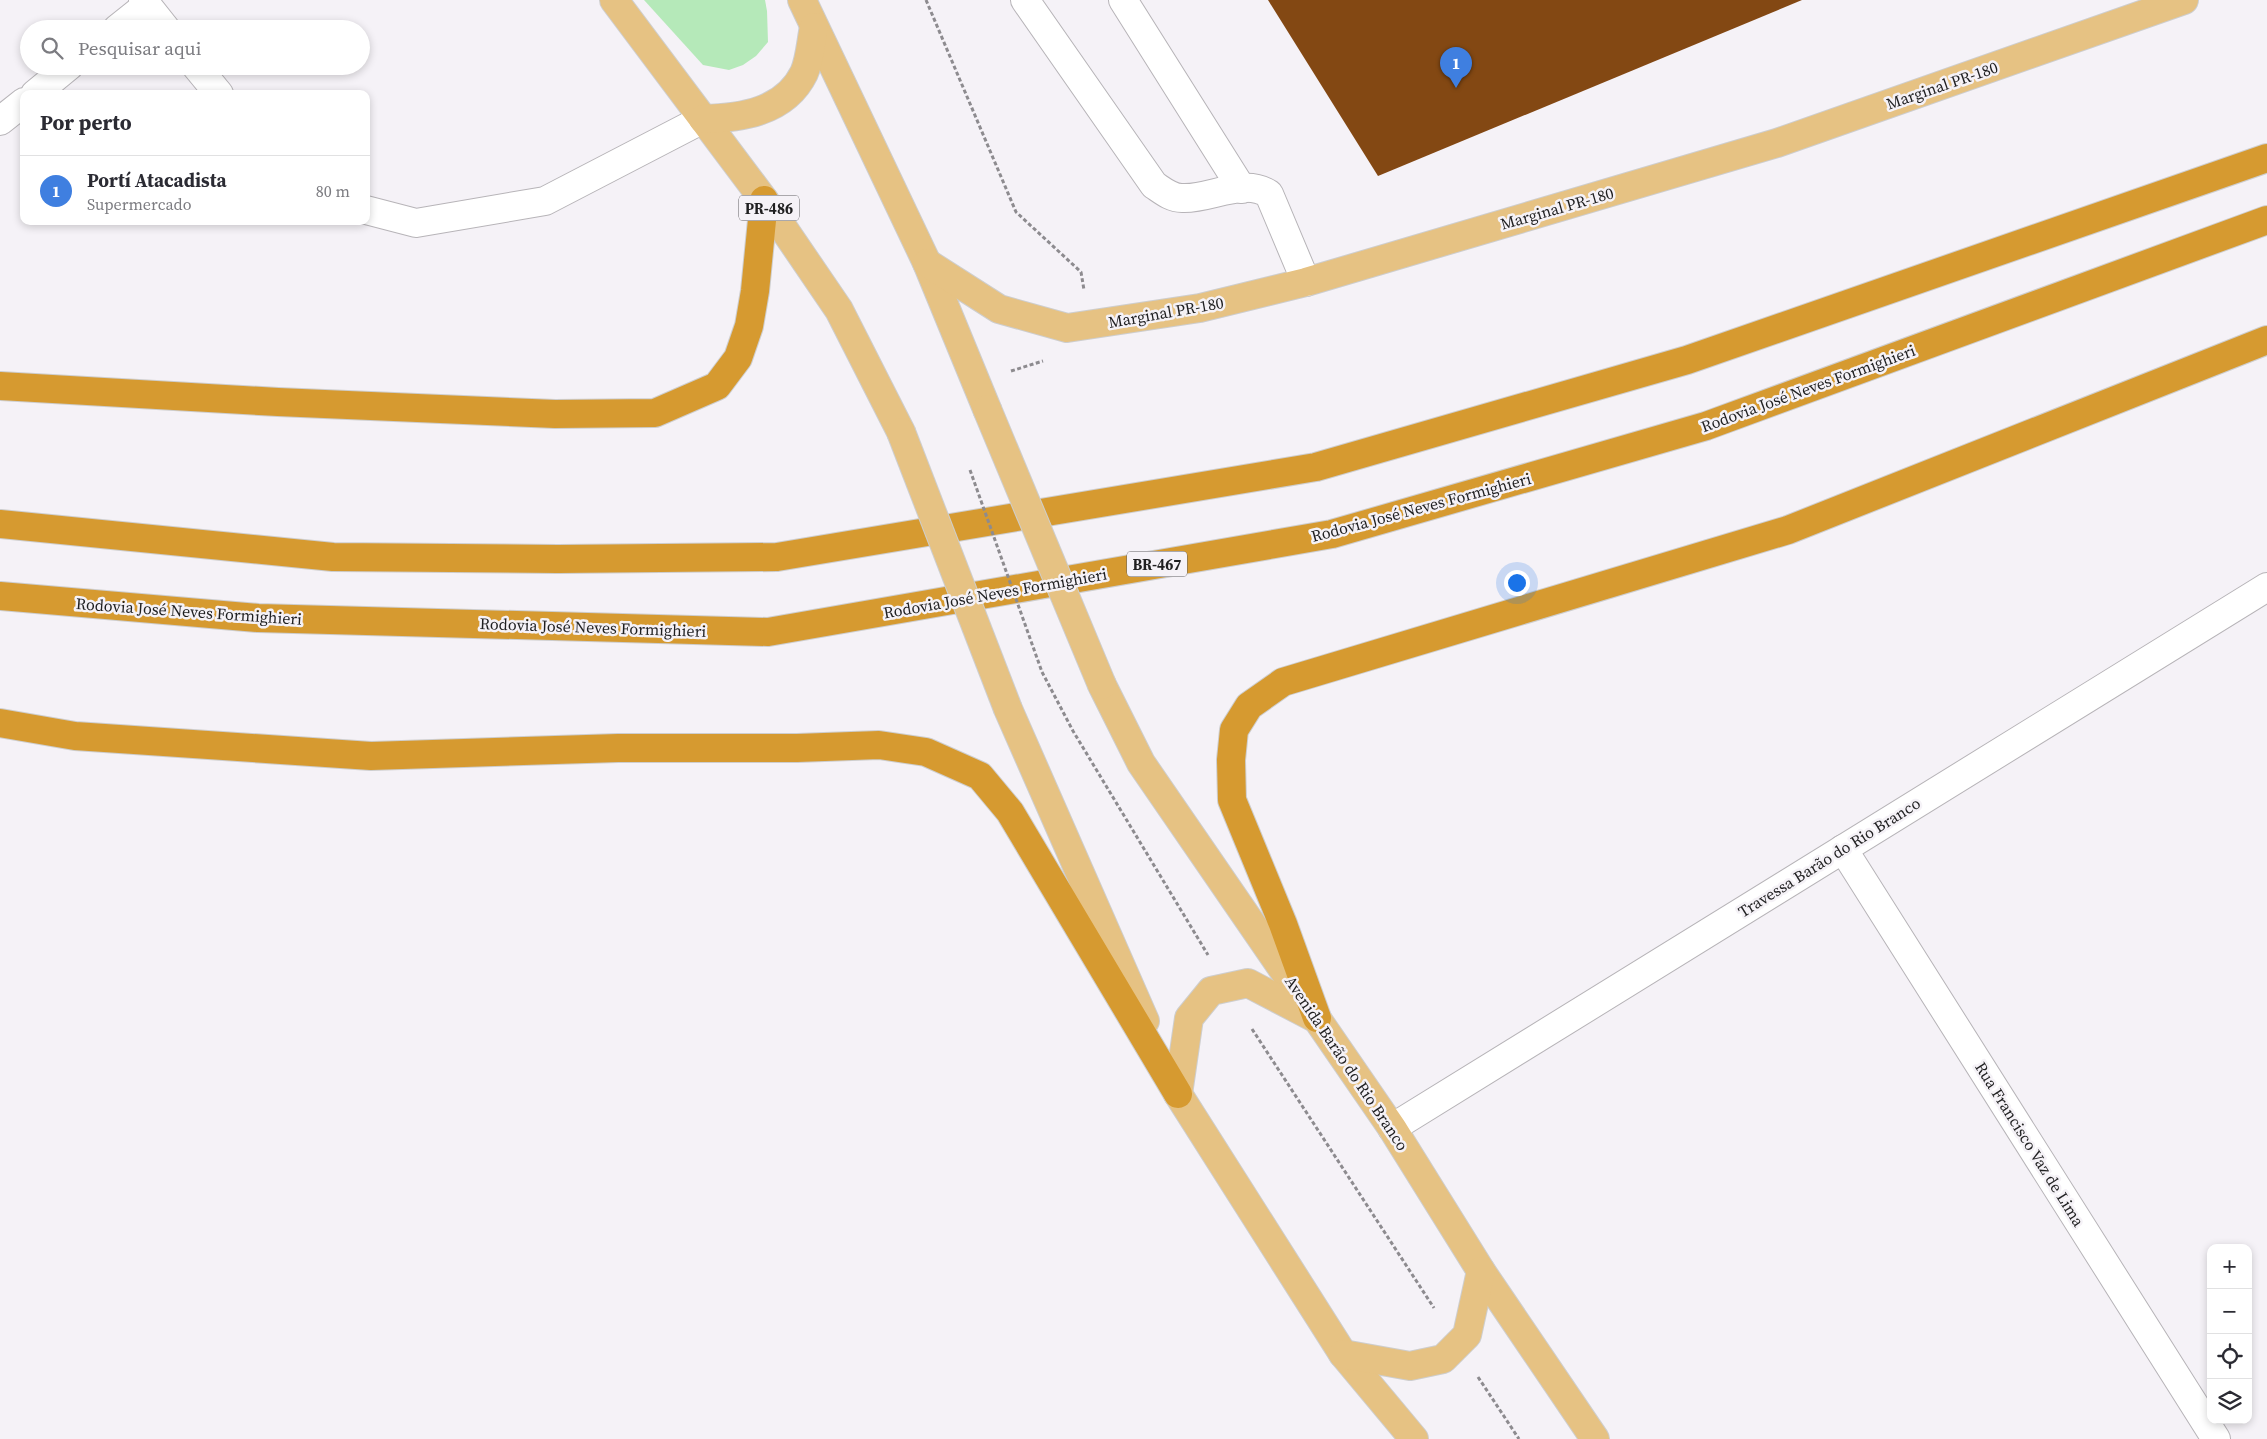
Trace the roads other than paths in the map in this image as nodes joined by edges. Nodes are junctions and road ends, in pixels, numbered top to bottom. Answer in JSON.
{"nodes":[{"id":1,"x":614,"y":0,"type":"edge"},
{"id":2,"x":802,"y":0,"type":"edge"},
{"id":3,"x":813,"y":0,"type":"edge"},
{"id":4,"x":1025,"y":0,"type":"edge"},
{"id":5,"x":1123,"y":0,"type":"edge"},
{"id":6,"x":2184,"y":0,"type":"edge"},
{"id":7,"x":145,"y":3,"type":"edge"},
{"id":8,"x":127,"y":20,"type":"edge"},
{"id":9,"x":159,"y":20,"type":"edge"},
{"id":10,"x":814,"y":27,"type":"junction"},
{"id":11,"x":59,"y":75,"type":"edge"},
{"id":12,"x":203,"y":75,"type":"edge"},
{"id":13,"x":40,"y":90,"type":"edge"},
{"id":14,"x":216,"y":90,"type":"edge"},
{"id":15,"x":20,"y":105,"type":"edge"},
{"id":16,"x":703,"y":119,"type":"junction"},
{"id":17,"x":0,"y":121,"type":"edge"},
{"id":18,"x":2267,"y":158,"type":"edge"},
{"id":19,"x":1242,"y":188,"type":"junction"},
{"id":20,"x":764,"y":200,"type":"junction"},
{"id":21,"x":370,"y":211,"type":"edge"},
{"id":22,"x":2267,"y":220,"type":"edge"},
{"id":23,"x":927,"y":263,"type":"junction"},
{"id":24,"x":1306,"y":282,"type":"junction"},
{"id":25,"x":2267,"y":340,"type":"edge"},
{"id":26,"x":0,"y":386,"type":"edge"},
{"id":27,"x":7,"y":524,"type":"edge"},
{"id":28,"x":2267,"y":587,"type":"edge"},
{"id":29,"x":0,"y":596,"type":"edge"},
{"id":30,"x":0,"y":723,"type":"edge"},
{"id":31,"x":1843,"y":849,"type":"junction"},
{"id":32,"x":1317,"y":1018,"type":"junction"},
{"id":33,"x":1178,"y":1094,"type":"junction"},
{"id":34,"x":1392,"y":1128,"type":"junction"},
{"id":35,"x":1481,"y":1271,"type":"junction"},
{"id":36,"x":1343,"y":1354,"type":"junction"},
{"id":37,"x":1414,"y":1439,"type":"edge"},
{"id":38,"x":1595,"y":1439,"type":"edge"},
{"id":39,"x":2216,"y":1439,"type":"edge"}],
"edges":[{"from":1,"to":16,"type":"main road","number":"PR-486"},
{"from":2,"to":10,"type":"main road","name":"Avenida Barão do Rio Branco"},
{"from":3,"to":10,"type":"street"},
{"from":4,"to":19,"type":"street"},
{"from":5,"to":19,"type":"street"},
{"from":6,"to":24,"type":"main road","name":"Marginal PR-180"},
{"from":7,"to":8,"type":"street"},
{"from":7,"to":9,"type":"street"},
{"from":10,"to":16,"type":"main road"},
{"from":10,"to":23,"type":"main road","name":"Avenida Barão do Rio Branco"},
{"from":11,"to":13,"type":"street"},
{"from":12,"to":14,"type":"street"},
{"from":15,"to":17,"type":"street"},
{"from":16,"to":20,"type":"main road","number":"PR-486"},
{"from":16,"to":21,"type":"street"},
{"from":18,"to":27,"type":"highway"},
{"from":19,"to":24,"type":"street"},
{"from":20,"to":26,"type":"highway"},
{"from":20,"to":33,"type":"main road","number":"PR-486","bridge":true},
{"from":22,"to":29,"type":"highway","name":"Rodovia José Neves Formighieri","number":"BR-467"},
{"from":23,"to":24,"type":"main road","name":"Marginal PR-180"},
{"from":23,"to":32,"type":"main road","name":"Avenida Barão do Rio Branco","bridge":true},
{"from":25,"to":32,"type":"highway"},
{"from":28,"to":31,"type":"street","name":"Travessa Barão do Rio Branco"},
{"from":30,"to":33,"type":"highway"},
{"from":31,"to":34,"type":"street","name":"Travessa Barão do Rio Branco"},
{"from":31,"to":39,"type":"street","name":"Rua Francisco Vaz de Lima"},
{"from":32,"to":33,"type":"main road"},
{"from":32,"to":34,"type":"main road","name":"Avenida Barão do Rio Branco"},
{"from":33,"to":36,"type":"main road"},
{"from":34,"to":35,"type":"main road","name":"Avenida Barão do Rio Branco"},
{"from":35,"to":36,"type":"main road"},
{"from":35,"to":38,"type":"main road","name":"Avenida Barão do Rio Branco"},
{"from":36,"to":37,"type":"main road"}]}
